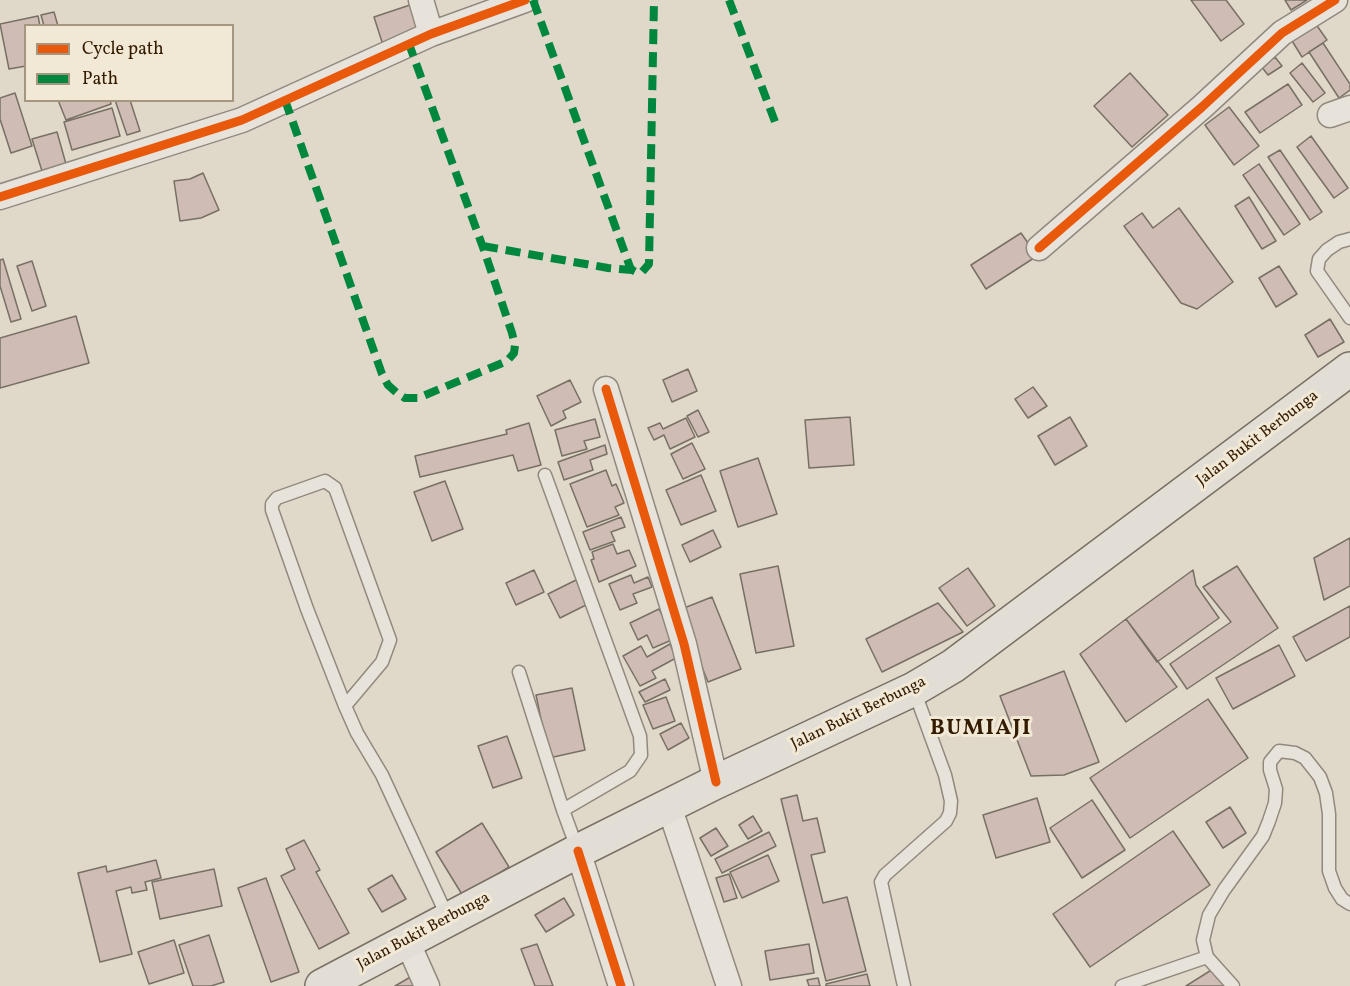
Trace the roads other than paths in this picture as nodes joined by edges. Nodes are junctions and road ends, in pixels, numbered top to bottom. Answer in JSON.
{"nodes":[{"id":1,"x":421,"y":0,"type":"edge"},
{"id":2,"x":525,"y":0,"type":"edge"},
{"id":3,"x":1335,"y":0,"type":"edge"},
{"id":4,"x":431,"y":34,"type":"junction"},
{"id":5,"x":0,"y":197,"type":"edge"},
{"id":6,"x":1350,"y":239,"type":"edge"},
{"id":7,"x":1040,"y":248,"type":"dead end"},
{"id":8,"x":1350,"y":318,"type":"edge"},
{"id":9,"x":1350,"y":369,"type":"edge"},
{"id":10,"x":606,"y":389,"type":"dead end"},
{"id":11,"x":545,"y":475,"type":"dead end"},
{"id":12,"x":519,"y":672,"type":"dead end"},
{"id":13,"x":914,"y":689,"type":"junction"},
{"id":14,"x":345,"y":705,"type":"junction"},
{"id":15,"x":716,"y":782,"type":"junction"},
{"id":16,"x":669,"y":806,"type":"junction"},
{"id":17,"x":563,"y":810,"type":"junction"},
{"id":18,"x":578,"y":851,"type":"junction"},
{"id":19,"x":1350,"y":904,"type":"edge"},
{"id":20,"x":449,"y":919,"type":"junction"},
{"id":21,"x":408,"y":941,"type":"junction"},
{"id":22,"x":1207,"y":957,"type":"junction"},
{"id":23,"x":322,"y":986,"type":"edge"},
{"id":24,"x":427,"y":986,"type":"edge"},
{"id":25,"x":621,"y":986,"type":"edge"},
{"id":26,"x":729,"y":986,"type":"edge"},
{"id":27,"x":904,"y":986,"type":"edge"},
{"id":28,"x":1122,"y":986,"type":"edge"},
{"id":29,"x":1233,"y":986,"type":"edge"}],
"edges":[{"from":1,"to":4,"type":"street"},
{"from":2,"to":4,"type":"street"},
{"from":3,"to":7,"type":"street"},
{"from":4,"to":5,"type":"street"},
{"from":6,"to":8,"type":"lane"},
{"from":9,"to":13,"type":"main road","name":"Jalan Bukit Berbunga"},
{"from":10,"to":15,"type":"street"},
{"from":11,"to":17,"type":"lane"},
{"from":12,"to":17,"type":"lane"},
{"from":13,"to":15,"type":"main road","name":"Jalan Bukit Berbunga"},
{"from":13,"to":27,"type":"lane"},
{"from":14,"to":14,"type":"lane"},
{"from":14,"to":20,"type":"lane"},
{"from":15,"to":16,"type":"main road","name":"Jalan Bukit Berbunga"},
{"from":16,"to":18,"type":"main road","name":"Jalan Bukit Berbunga"},
{"from":16,"to":26,"type":"street"},
{"from":17,"to":18,"type":"lane"},
{"from":18,"to":20,"type":"main road","name":"Jalan Bukit Berbunga"},
{"from":18,"to":25,"type":"street"},
{"from":19,"to":22,"type":"lane"},
{"from":20,"to":21,"type":"main road","name":"Jalan Bukit Berbunga"},
{"from":21,"to":23,"type":"main road","name":"Jalan Bukit Berbunga"},
{"from":21,"to":24,"type":"street"},
{"from":22,"to":28,"type":"lane"},
{"from":22,"to":29,"type":"lane"}]}
